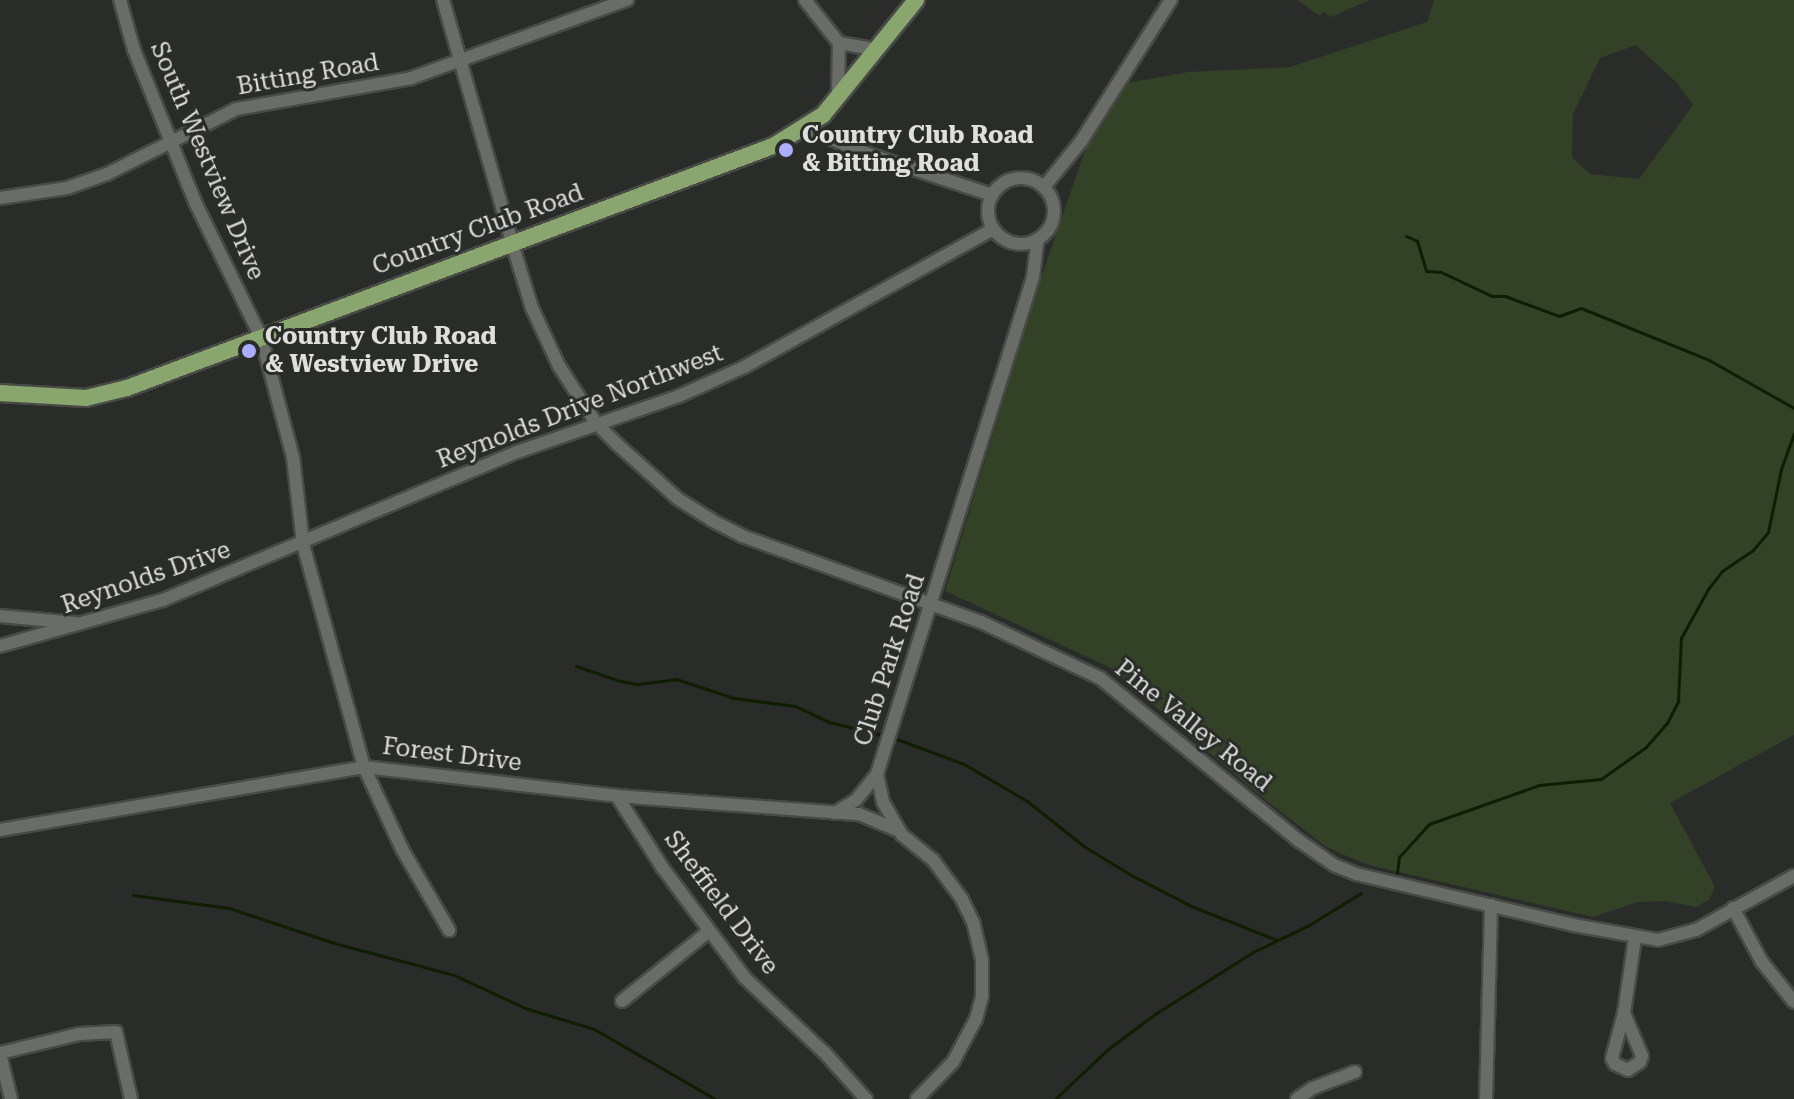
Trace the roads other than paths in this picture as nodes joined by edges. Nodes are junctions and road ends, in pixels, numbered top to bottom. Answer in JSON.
{"nodes":[{"id":1,"x":443,"y":0,"type":"edge"},
{"id":2,"x":627,"y":0,"type":"edge"},
{"id":3,"x":805,"y":0,"type":"edge"},
{"id":4,"x":916,"y":0,"type":"edge"},
{"id":5,"x":1171,"y":0,"type":"edge"},
{"id":6,"x":122,"y":2,"type":"edge"},
{"id":7,"x":839,"y":43,"type":"junction"},
{"id":8,"x":877,"y":50,"type":"junction"},
{"id":9,"x":460,"y":61,"type":"junction"},
{"id":10,"x":837,"y":100,"type":"junction"},
{"id":11,"x":806,"y":128,"type":"junction"},
{"id":12,"x":171,"y":141,"type":"junction"},
{"id":13,"x":1044,"y":187,"type":"junction"},
{"id":14,"x":992,"y":195,"type":"junction"},
{"id":15,"x":0,"y":198,"type":"edge"},
{"id":16,"x":993,"y":229,"type":"junction"},
{"id":17,"x":1038,"y":239,"type":"junction"},
{"id":18,"x":512,"y":243,"type":"junction"},
{"id":19,"x":261,"y":337,"type":"junction"},
{"id":20,"x":0,"y":393,"type":"edge"},
{"id":21,"x":596,"y":423,"type":"junction"},
{"id":22,"x":303,"y":544,"type":"junction"},
{"id":23,"x":932,"y":603,"type":"junction"},
{"id":24,"x":0,"y":616,"type":"edge"},
{"id":25,"x":83,"y":623,"type":"junction"},
{"id":26,"x":0,"y":646,"type":"edge"},
{"id":27,"x":364,"y":767,"type":"junction"},
{"id":28,"x":877,"y":774,"type":"junction"},
{"id":29,"x":617,"y":796,"type":"junction"},
{"id":30,"x":835,"y":813,"type":"junction"},
{"id":31,"x":0,"y":830,"type":"edge"},
{"id":32,"x":900,"y":832,"type":"junction"},
{"id":33,"x":1794,"y":876,"type":"edge"},
{"id":34,"x":1491,"y":905,"type":"junction"},
{"id":35,"x":1733,"y":908,"type":"junction"},
{"id":36,"x":449,"y":930,"type":"dead end"},
{"id":37,"x":709,"y":931,"type":"junction"},
{"id":38,"x":1635,"y":938,"type":"junction"},
{"id":39,"x":622,"y":1001,"type":"dead end"},
{"id":40,"x":1794,"y":1002,"type":"edge"},
{"id":41,"x":1624,"y":1013,"type":"dead end"},
{"id":42,"x":0,"y":1054,"type":"edge"},
{"id":43,"x":1355,"y":1072,"type":"dead end"},
{"id":44,"x":11,"y":1099,"type":"edge"},
{"id":45,"x":131,"y":1099,"type":"edge"},
{"id":46,"x":866,"y":1099,"type":"edge"},
{"id":47,"x":917,"y":1099,"type":"edge"},
{"id":48,"x":1297,"y":1099,"type":"edge"},
{"id":49,"x":1486,"y":1099,"type":"edge"}],
"edges":[{"from":1,"to":9,"type":"street","name":"Pine Valley Road"},
{"from":2,"to":9,"type":"street","name":"Bitting Road"},
{"from":3,"to":7,"type":"street"},
{"from":4,"to":8,"type":"main road","name":"Country Club Road"},
{"from":5,"to":13,"type":"street"},
{"from":6,"to":12,"type":"street","name":"South Westview Drive"},
{"from":7,"to":8,"type":"street"},
{"from":7,"to":10,"type":"street"},
{"from":8,"to":10,"type":"main road","name":"Country Club Road"},
{"from":9,"to":12,"type":"street","name":"Bitting Road"},
{"from":9,"to":18,"type":"street","name":"Pine Valley Road"},
{"from":10,"to":11,"type":"main road","name":"Country Club Road"},
{"from":11,"to":14,"type":"street"},
{"from":11,"to":18,"type":"main road","name":"Country Club Road"},
{"from":12,"to":15,"type":"street","name":"Bitting Road"},
{"from":12,"to":19,"type":"street","name":"South Westview Drive"},
{"from":13,"to":14,"type":"street"},
{"from":13,"to":17,"type":"street"},
{"from":14,"to":16,"type":"street"},
{"from":16,"to":17,"type":"street"},
{"from":16,"to":21,"type":"street","name":"Reynolds Drive Northwest"},
{"from":17,"to":23,"type":"street","name":"Club Park Road"},
{"from":18,"to":19,"type":"main road","name":"Country Club Road"},
{"from":18,"to":21,"type":"street","name":"Pine Valley Road"},
{"from":19,"to":20,"type":"main road","name":"Country Club Road"},
{"from":19,"to":22,"type":"street","name":"South Westview Drive"},
{"from":21,"to":22,"type":"street","name":"Reynolds Drive Northwest"},
{"from":21,"to":23,"type":"street","name":"Pine Valley Road"},
{"from":22,"to":25,"type":"street","name":"Reynolds Drive"},
{"from":22,"to":27,"type":"street","name":"South Westview Drive"},
{"from":23,"to":28,"type":"street","name":"Club Park Road"},
{"from":23,"to":34,"type":"street","name":"Pine Valley Road"},
{"from":24,"to":25,"type":"street"},
{"from":25,"to":26,"type":"street","name":"Reynolds Drive"},
{"from":27,"to":29,"type":"street","name":"Forest Drive"},
{"from":27,"to":31,"type":"street","name":"Forest Drive"},
{"from":27,"to":36,"type":"street","name":"South Westview Drive"},
{"from":28,"to":30,"type":"street"},
{"from":28,"to":32,"type":"street","name":"Club Park Road"},
{"from":29,"to":30,"type":"street","name":"Forest Drive"},
{"from":29,"to":37,"type":"street","name":"Sheffield Drive"},
{"from":30,"to":32,"type":"street","name":"Forest Drive"},
{"from":32,"to":47,"type":"street","name":"Club Park Road"},
{"from":33,"to":35,"type":"street","name":"Pine Valley Road"},
{"from":34,"to":38,"type":"street","name":"Pine Valley Road"},
{"from":34,"to":49,"type":"street"},
{"from":35,"to":38,"type":"street","name":"Pine Valley Road"},
{"from":35,"to":40,"type":"street"},
{"from":37,"to":39,"type":"street"},
{"from":37,"to":46,"type":"street","name":"Sheffield Drive"},
{"from":38,"to":41,"type":"street"},
{"from":42,"to":44,"type":"street"},
{"from":42,"to":45,"type":"street"},
{"from":43,"to":48,"type":"street"}]}
